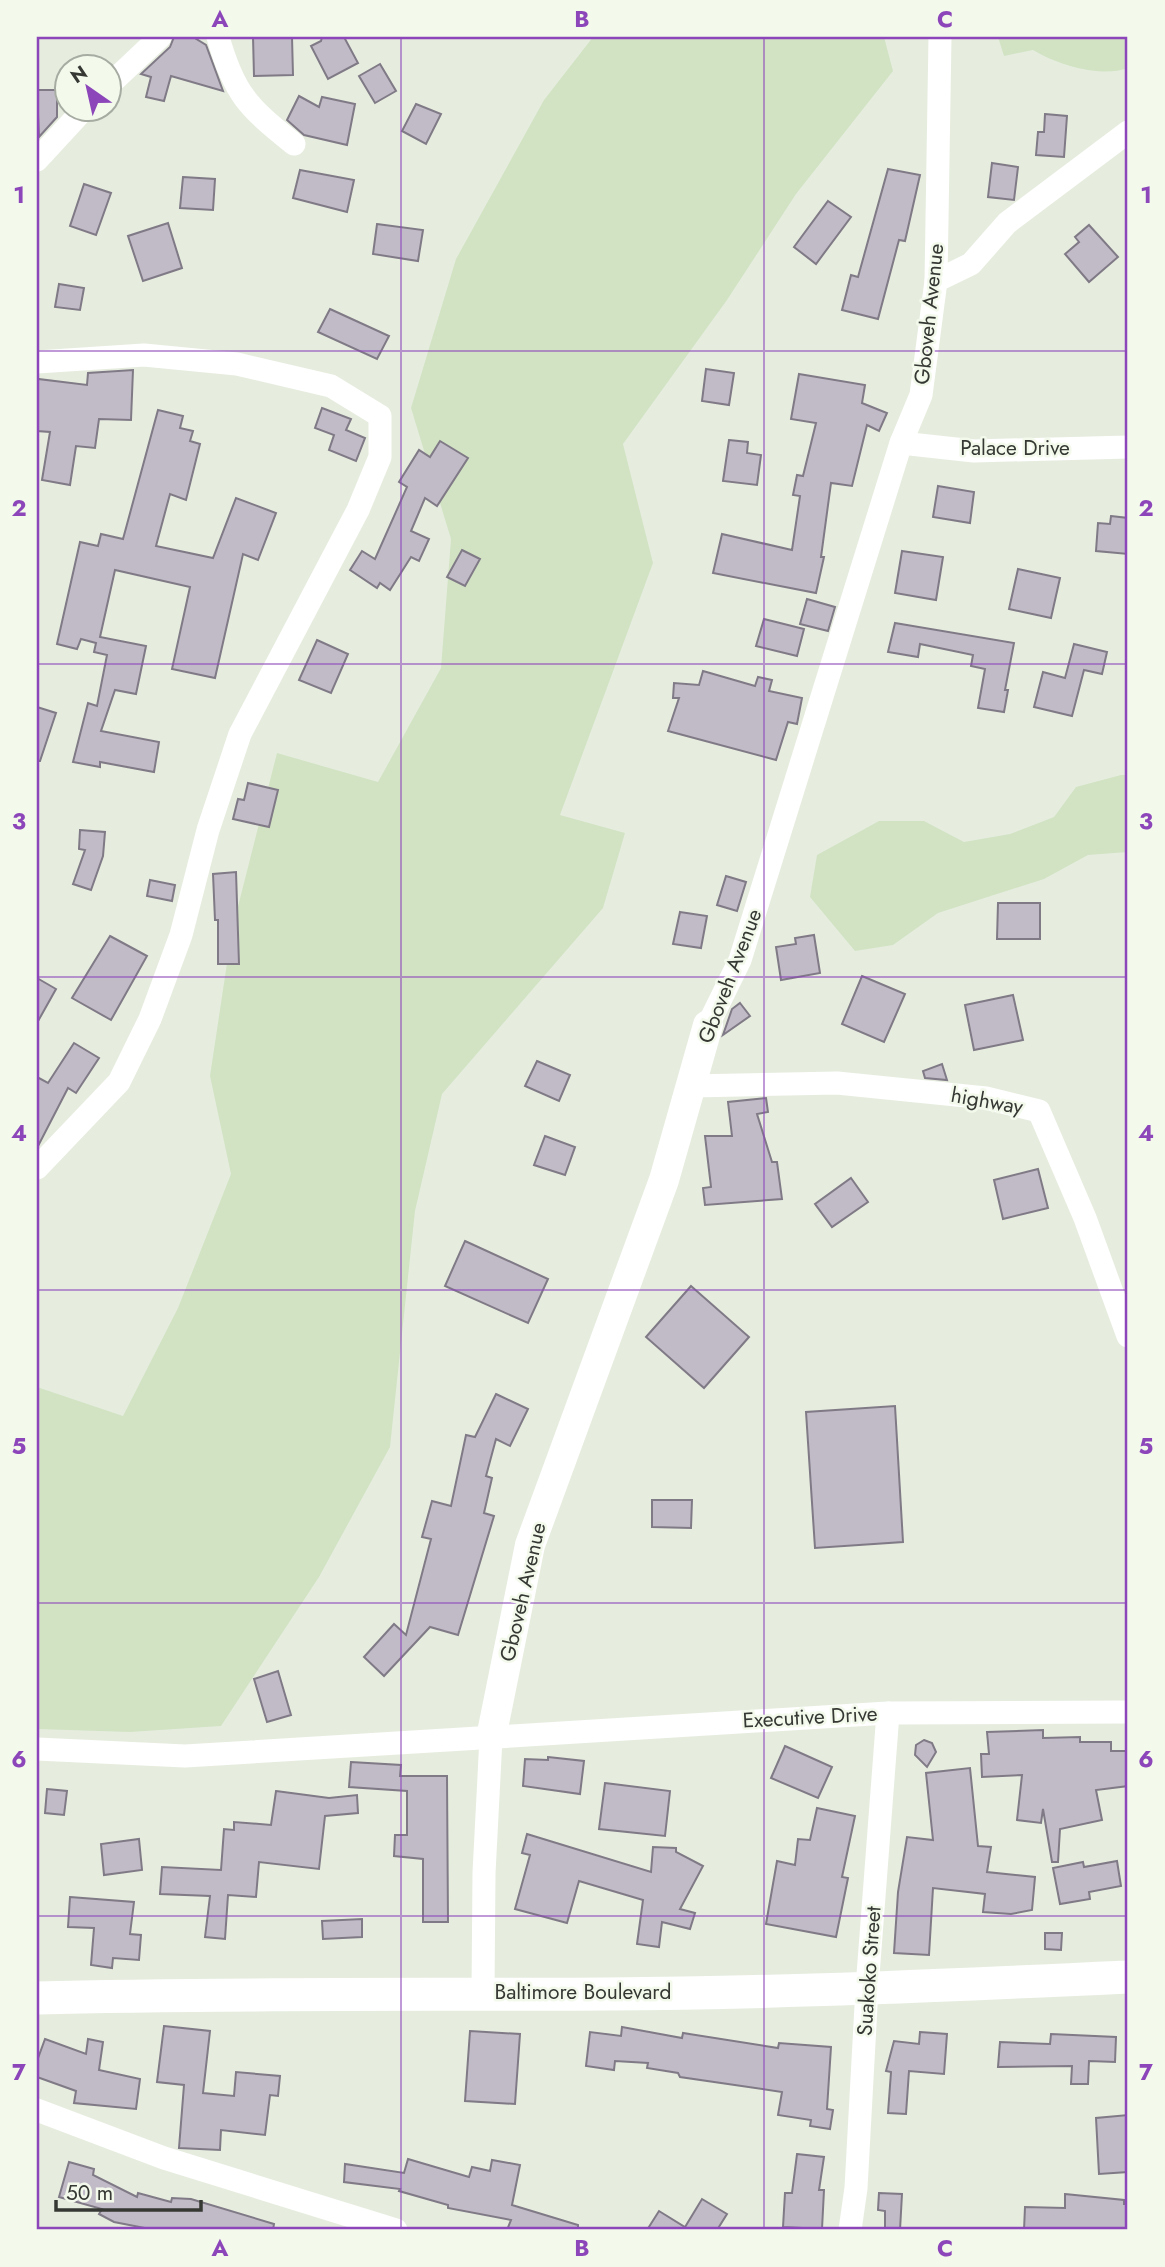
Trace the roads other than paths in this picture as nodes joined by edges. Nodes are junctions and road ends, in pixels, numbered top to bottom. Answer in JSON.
{"nodes":[{"id":1,"x":160,"y":37,"type":"edge"},
{"id":2,"x":218,"y":37,"type":"edge"},
{"id":3,"x":940,"y":37,"type":"edge"},
{"id":4,"x":122,"y":73,"type":"edge"},
{"id":5,"x":72,"y":122,"type":"edge"},
{"id":6,"x":1128,"y":132,"type":"edge"},
{"id":7,"x":294,"y":144,"type":"dead end"},
{"id":8,"x":37,"y":160,"type":"edge"},
{"id":9,"x":936,"y":281,"type":"junction"},
{"id":10,"x":37,"y":362,"type":"edge"},
{"id":11,"x":901,"y":443,"type":"junction"},
{"id":12,"x":1128,"y":447,"type":"edge"},
{"id":13,"x":708,"y":1025,"type":"joint"},
{"id":14,"x":691,"y":1086,"type":"junction"},
{"id":15,"x":37,"y":1168,"type":"edge"},
{"id":16,"x":1128,"y":1336,"type":"edge"},
{"id":17,"x":1128,"y":1712,"type":"edge"},
{"id":18,"x":888,"y":1713,"type":"junction"},
{"id":19,"x":491,"y":1738,"type":"junction"},
{"id":20,"x":37,"y":1749,"type":"edge"},
{"id":21,"x":1128,"y":1977,"type":"edge"},
{"id":22,"x":867,"y":1988,"type":"junction"},
{"id":23,"x":483,"y":1992,"type":"junction"},
{"id":24,"x":37,"y":1998,"type":"edge"},
{"id":25,"x":37,"y":2110,"type":"edge"},
{"id":26,"x":396,"y":2230,"type":"edge"},
{"id":27,"x":850,"y":2230,"type":"edge"}],
"edges":[{"from":1,"to":4,"type":"street"},
{"from":2,"to":7,"type":"street"},
{"from":3,"to":9,"type":"street","name":"Gboveh Avenue"},
{"from":5,"to":8,"type":"street"},
{"from":6,"to":9,"type":"street"},
{"from":9,"to":11,"type":"street","name":"Gboveh Avenue"},
{"from":10,"to":15,"type":"street"},
{"from":11,"to":12,"type":"street","name":"Palace Drive"},
{"from":11,"to":13,"type":"street","name":"Gboveh Avenue"},
{"from":13,"to":14,"type":"main road","name":"Gboveh Avenue"},
{"from":14,"to":16,"type":"street","name":"highway"},
{"from":14,"to":19,"type":"main road","name":"Gboveh Avenue"},
{"from":17,"to":18,"type":"street","name":"Executive Drive"},
{"from":18,"to":19,"type":"street","name":"Executive Drive"},
{"from":18,"to":22,"type":"street","name":"Suakoko Street"},
{"from":19,"to":20,"type":"street","name":"Executive Drive"},
{"from":19,"to":23,"type":"street","name":"Gboveh Avenue"},
{"from":21,"to":22,"type":"highway","name":"Baltimore Boulevard"},
{"from":22,"to":23,"type":"highway","name":"Baltimore Boulevard"},
{"from":22,"to":27,"type":"street","name":"Suakoko Street"},
{"from":23,"to":24,"type":"highway","name":"Baltimore Boulevard"},
{"from":25,"to":26,"type":"street"}]}
